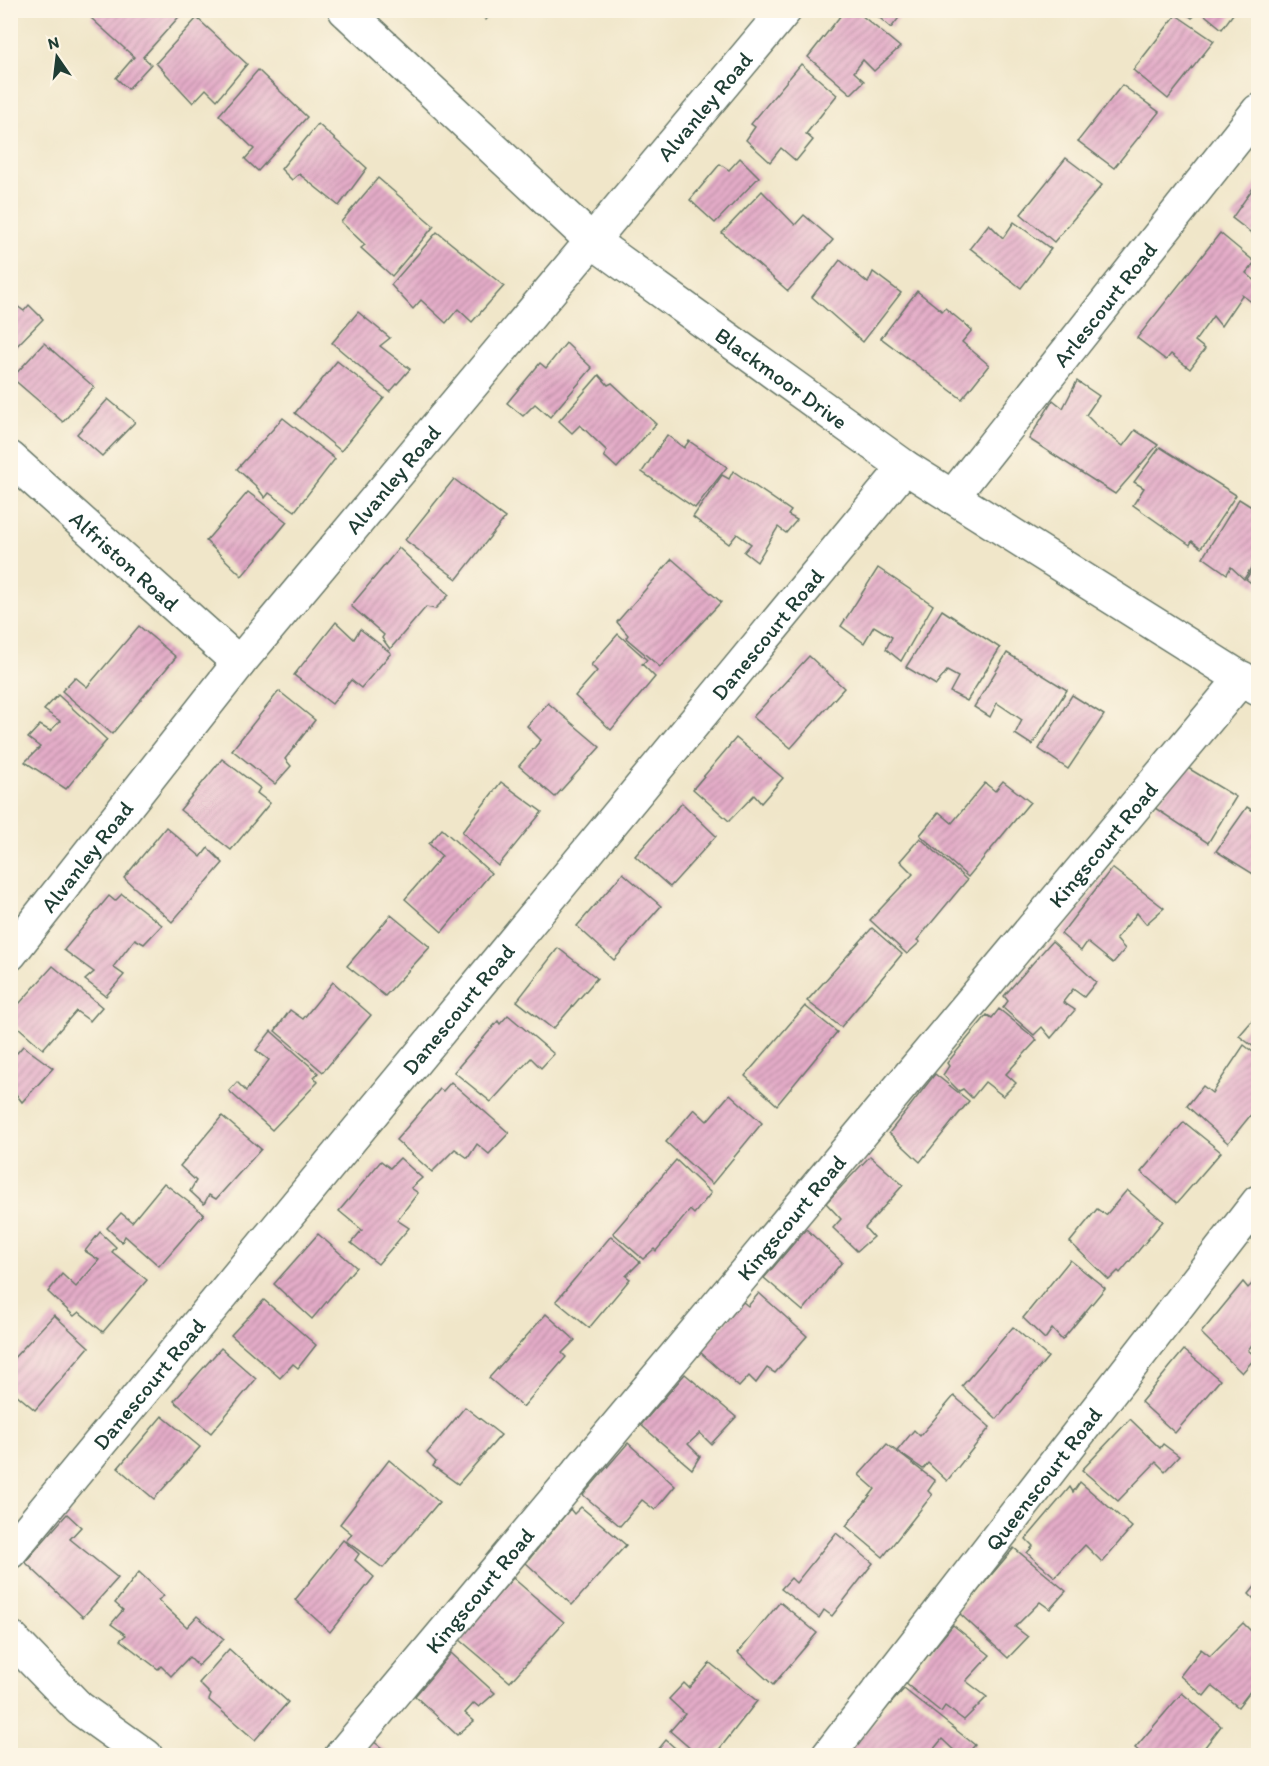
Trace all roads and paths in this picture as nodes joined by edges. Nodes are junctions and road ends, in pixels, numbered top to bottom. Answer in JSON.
{"nodes":[{"id":1,"x":345,"y":10,"type":"edge"},
{"id":2,"x":785,"y":10,"type":"edge"},
{"id":3,"x":1258,"y":111,"type":"edge"},
{"id":4,"x":592,"y":242,"type":"junction"},
{"id":5,"x":10,"y":458,"type":"edge"},
{"id":6,"x":905,"y":468,"type":"junction"},
{"id":7,"x":952,"y":497,"type":"junction"},
{"id":8,"x":239,"y":663,"type":"junction"},
{"id":9,"x":1250,"y":684,"type":"edge"},
{"id":10,"x":10,"y":954,"type":"edge"},
{"id":11,"x":1258,"y":1202,"type":"edge"},
{"id":12,"x":10,"y":1552,"type":"edge"},
{"id":13,"x":10,"y":1638,"type":"edge"},
{"id":14,"x":146,"y":1755,"type":"edge"},
{"id":15,"x":341,"y":1755,"type":"edge"},
{"id":16,"x":828,"y":1755,"type":"edge"}],
"edges":[{"from":1,"to":4,"type":"street","name":"Blackmoor Drive"},
{"from":2,"to":4,"type":"street","name":"Alvanley Road"},
{"from":3,"to":7,"type":"street","name":"Arlescourt Road"},
{"from":4,"to":6,"type":"street","name":"Blackmoor Drive"},
{"from":4,"to":8,"type":"street","name":"Alvanley Road"},
{"from":5,"to":8,"type":"street","name":"Alfriston Road"},
{"from":6,"to":7,"type":"street","name":"Blackmoor Drive"},
{"from":6,"to":12,"type":"street","name":"Danescourt Road"},
{"from":7,"to":9,"type":"street","name":"Blackmoor Drive"},
{"from":8,"to":10,"type":"street","name":"Alvanley Road"},
{"from":9,"to":15,"type":"street","name":"Kingscourt Road"},
{"from":11,"to":16,"type":"street","name":"Queenscourt Road"},
{"from":13,"to":14,"type":"street"}]}
